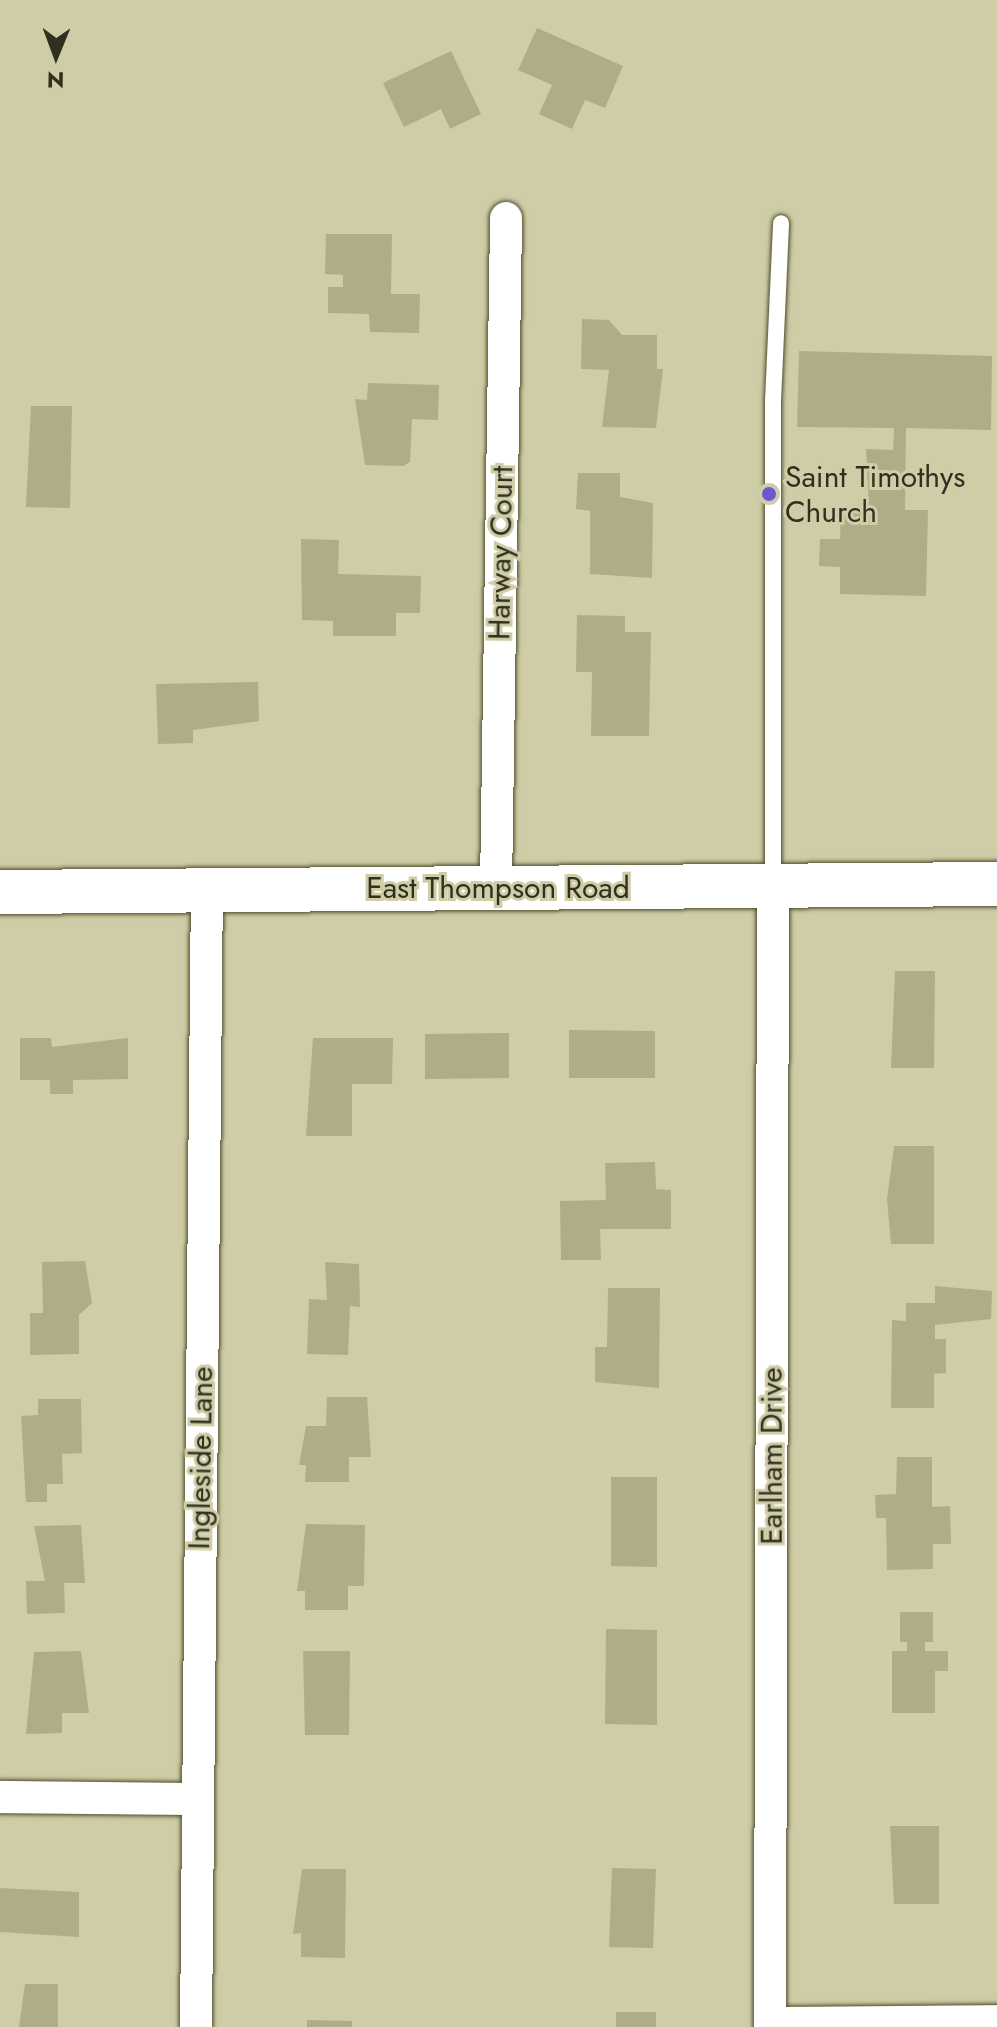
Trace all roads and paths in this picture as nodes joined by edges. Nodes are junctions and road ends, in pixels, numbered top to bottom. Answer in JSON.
{"nodes":[{"id":1,"x":506,"y":218,"type":"dead end"},
{"id":2,"x":781,"y":223,"type":"dead end"},
{"id":3,"x":997,"y":884,"type":"edge"},
{"id":4,"x":773,"y":886,"type":"junction"},
{"id":5,"x":496,"y":888,"type":"junction"},
{"id":6,"x":207,"y":889,"type":"junction"},
{"id":7,"x":0,"y":892,"type":"edge"},
{"id":8,"x":0,"y":1797,"type":"edge"},
{"id":9,"x":198,"y":1799,"type":"junction"},
{"id":10,"x":997,"y":2021,"type":"edge"},
{"id":11,"x":770,"y":2025,"type":"edge"},
{"id":12,"x":196,"y":2027,"type":"edge"}],
"edges":[{"from":1,"to":5,"type":"street","name":"Harway Court"},
{"from":2,"to":4,"type":"lane"},
{"from":3,"to":4,"type":"main road","name":"East Thompson Road"},
{"from":4,"to":5,"type":"main road","name":"East Thompson Road"},
{"from":4,"to":11,"type":"street","name":"Earlham Drive"},
{"from":5,"to":6,"type":"main road","name":"East Thompson Road"},
{"from":6,"to":7,"type":"main road","name":"East Thompson Road"},
{"from":6,"to":9,"type":"street","name":"Ingleside Lane"},
{"from":8,"to":9,"type":"street"},
{"from":9,"to":12,"type":"street","name":"Ingleside Lane"},
{"from":10,"to":11,"type":"street"}]}
